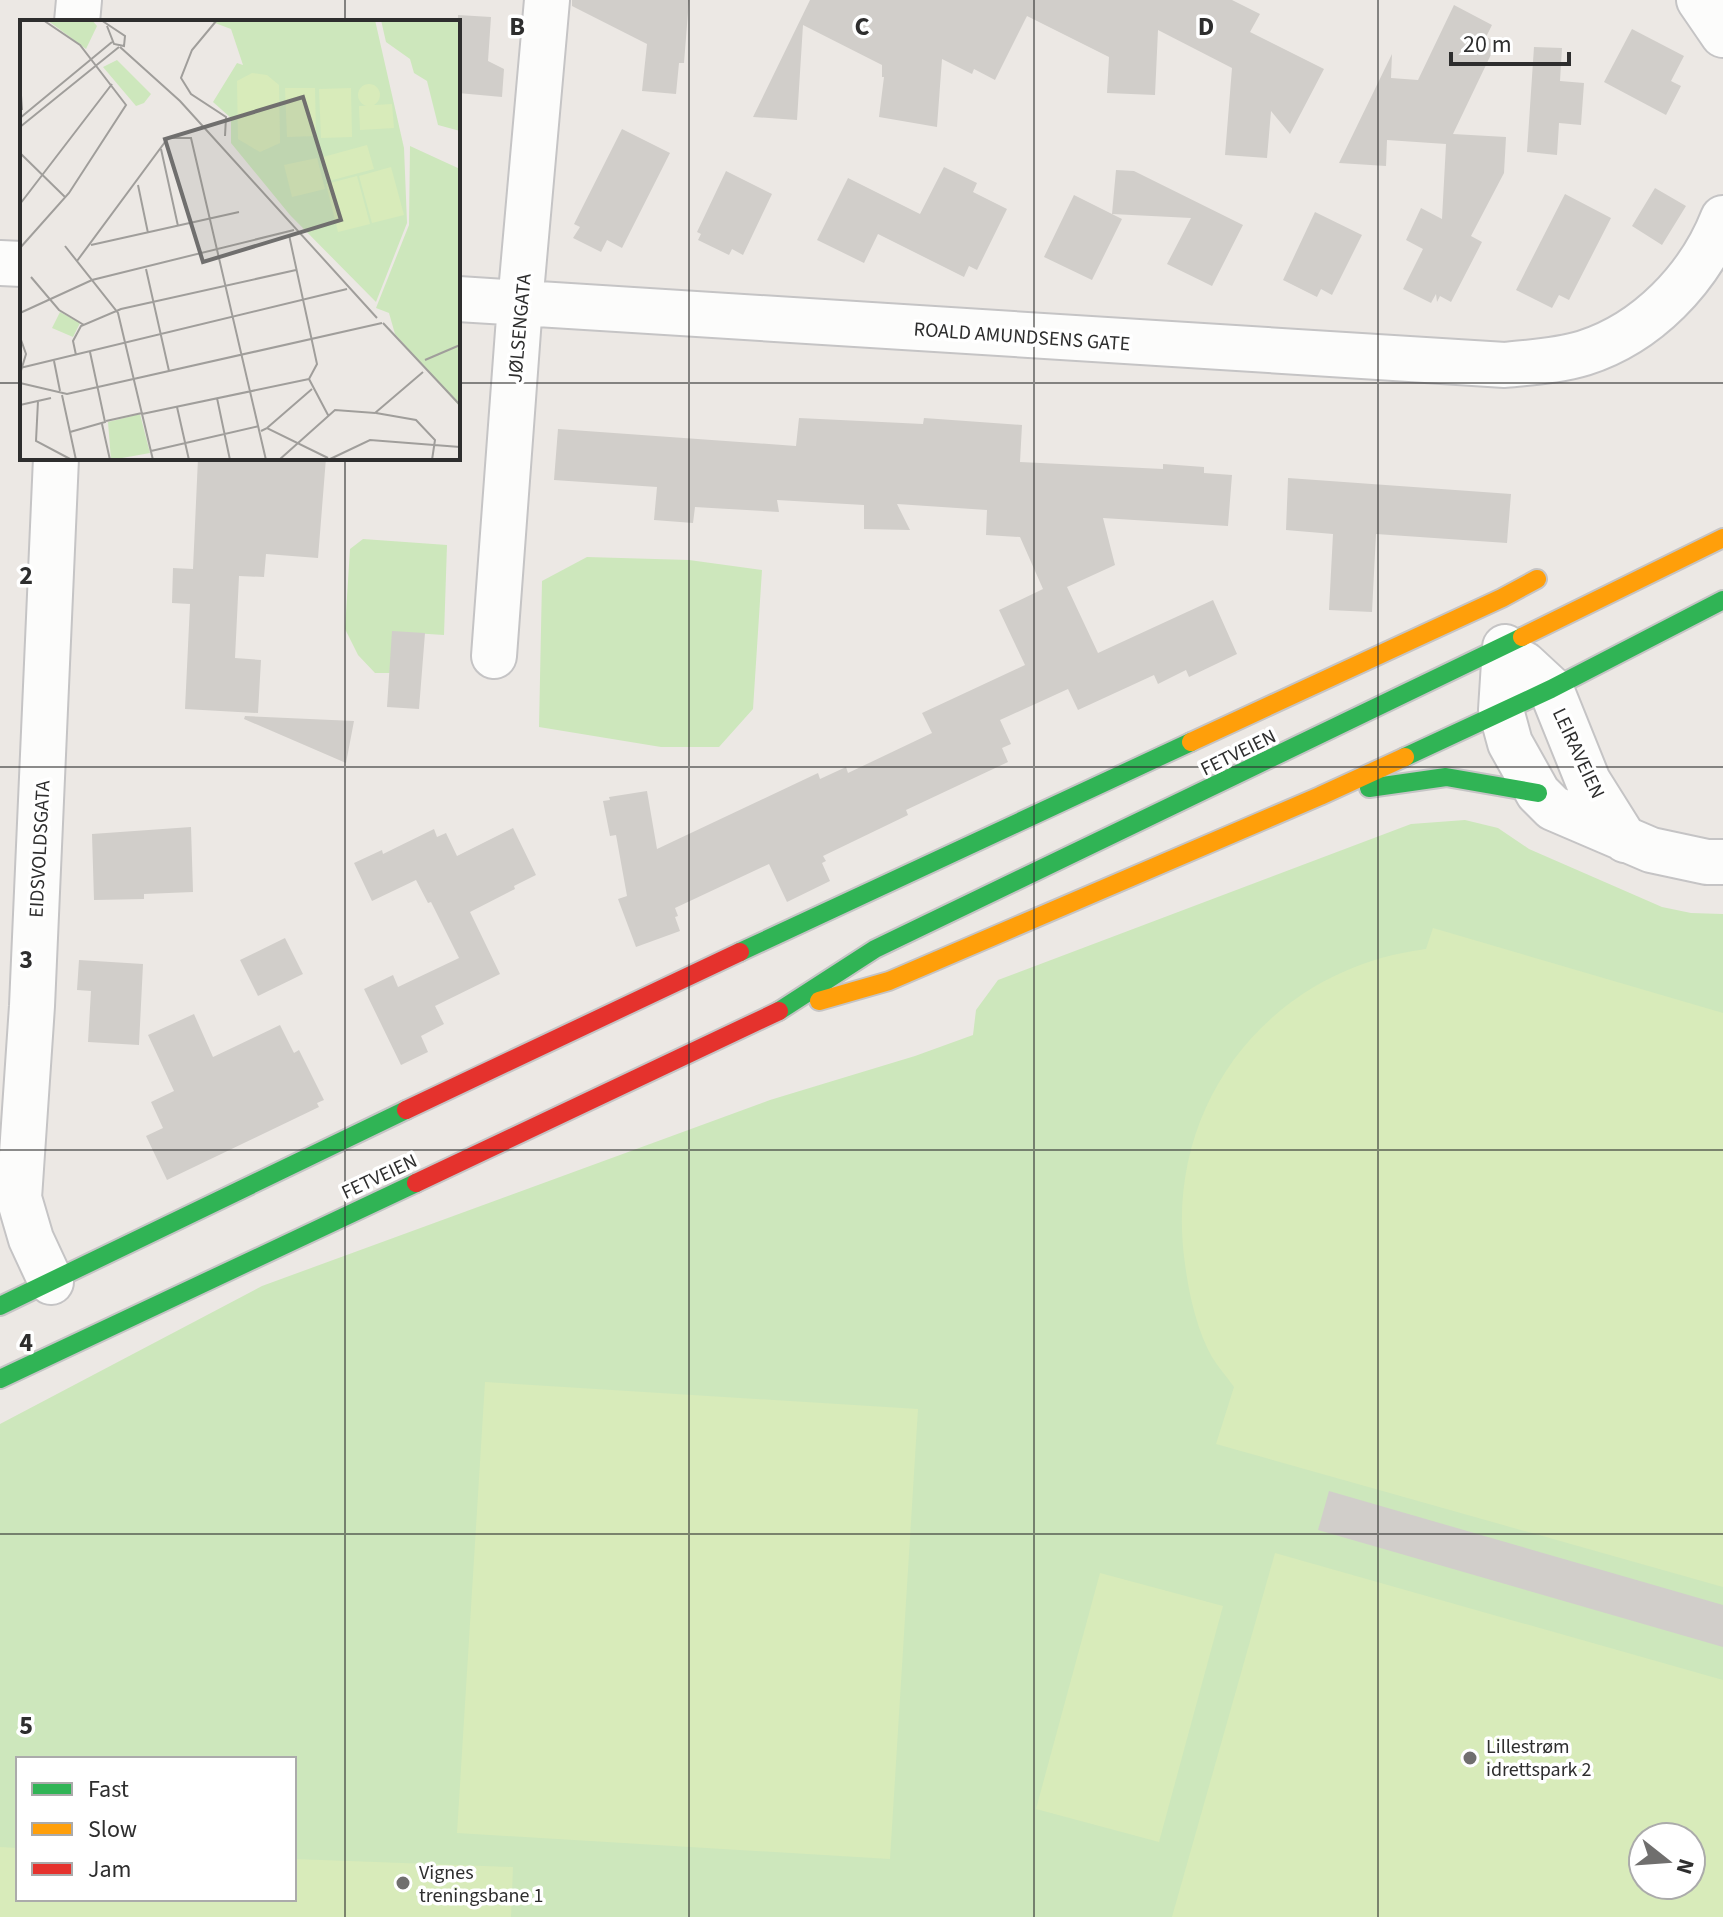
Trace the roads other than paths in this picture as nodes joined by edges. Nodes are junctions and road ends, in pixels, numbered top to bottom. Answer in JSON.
{"nodes":[{"id":1,"x":79,"y":0,"type":"edge"},
{"id":2,"x":547,"y":0,"type":"edge"},
{"id":3,"x":1699,"y":0,"type":"edge"},
{"id":4,"x":77,"y":20,"type":"edge"},
{"id":5,"x":1723,"y":35,"type":"edge"},
{"id":6,"x":1723,"y":218,"type":"edge"},
{"id":7,"x":0,"y":263,"type":"edge"},
{"id":8,"x":20,"y":264,"type":"edge"},
{"id":9,"x":460,"y":299,"type":"edge"},
{"id":10,"x":520,"y":304,"type":"junction"},
{"id":11,"x":56,"y":460,"type":"edge"},
{"id":12,"x":1723,"y":538,"type":"edge"},
{"id":13,"x":1537,"y":579,"type":"dead end"},
{"id":14,"x":1723,"y":600,"type":"edge"},
{"id":15,"x":1505,"y":647,"type":"junction"},
{"id":16,"x":494,"y":656,"type":"dead end"},
{"id":17,"x":1551,"y":689,"type":"junction"},
{"id":18,"x":1501,"y":710,"type":"junction"},
{"id":19,"x":1538,"y":793,"type":"junction"},
{"id":20,"x":1320,"y":796,"type":"junction"},
{"id":21,"x":1625,"y":840,"type":"junction"},
{"id":22,"x":1723,"y":862,"type":"edge"},
{"id":23,"x":776,"y":1013,"type":"junction"},
{"id":24,"x":10,"y":1197,"type":"edge"},
{"id":25,"x":51,"y":1282,"type":"junction"},
{"id":26,"x":0,"y":1306,"type":"edge"},
{"id":27,"x":0,"y":1379,"type":"edge"}],
"edges":[{"from":1,"to":4,"type":"street"},
{"from":2,"to":10,"type":"street","name":"JØLSENGATA"},
{"from":3,"to":5,"type":"street"},
{"from":6,"to":10,"type":"street","name":"ROALD AMUNDSENS GATE"},
{"from":7,"to":8,"type":"street"},
{"from":9,"to":10,"type":"street","name":"ROALD AMUNDSENS GATE"},
{"from":10,"to":16,"type":"street","name":"JØLSENGATA"},
{"from":11,"to":24,"type":"street","name":"EIDSVOLDSGATA"},
{"from":12,"to":15,"type":"main road","name":"FETVEIEN"},
{"from":13,"to":25,"type":"main road"},
{"from":14,"to":17,"type":"main road","name":"FETVEIEN"},
{"from":15,"to":17,"type":"street","name":"LEIRAVEIEN"},
{"from":15,"to":18,"type":"street","name":"LEIRAVEIEN"},
{"from":15,"to":23,"type":"main road","name":"FETVEIEN"},
{"from":17,"to":18,"type":"main road","name":"FETVEIEN"},
{"from":17,"to":21,"type":"street","name":"LEIRAVEIEN"},
{"from":18,"to":19,"type":"street","name":"LEIRAVEIEN"},
{"from":18,"to":20,"type":"main road","name":"FETVEIEN"},
{"from":19,"to":20,"type":"main road"},
{"from":19,"to":21,"type":"street","name":"LEIRAVEIEN"},
{"from":20,"to":23,"type":"main road","name":"FETVEIEN"},
{"from":21,"to":22,"type":"street","name":"LEIRAVEIEN"},
{"from":23,"to":27,"type":"main road","name":"FETVEIEN"},
{"from":24,"to":25,"type":"street","name":"EIDSVOLDSGATA"},
{"from":25,"to":26,"type":"main road"}]}
